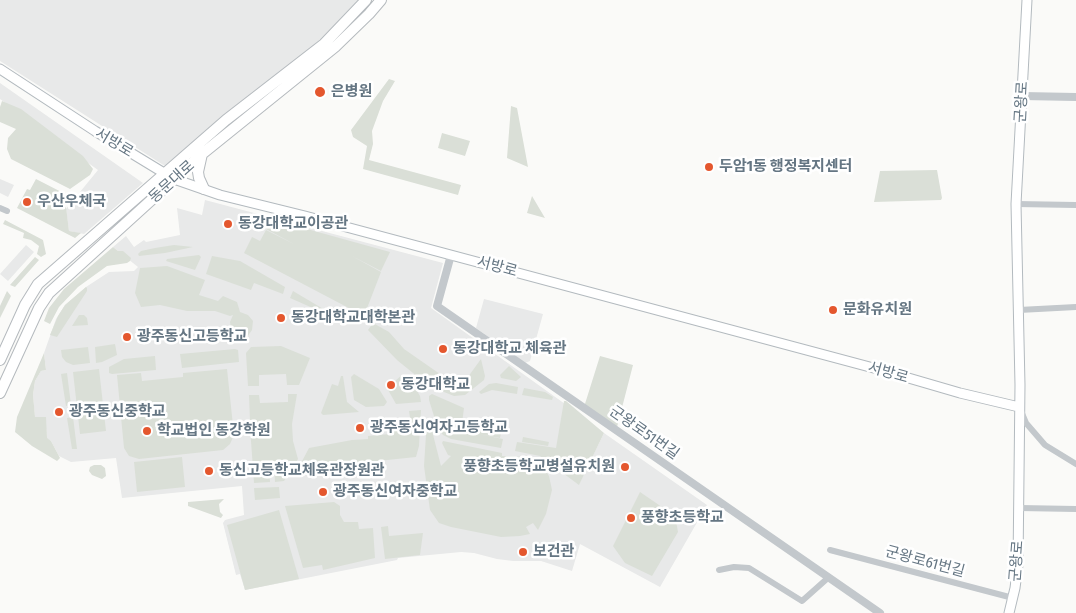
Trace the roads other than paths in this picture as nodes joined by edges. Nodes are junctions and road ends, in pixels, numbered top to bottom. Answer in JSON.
{"nodes":[{"id":1,"x":366,"y":0,"type":"edge"},
{"id":2,"x":381,"y":0,"type":"edge"},
{"id":3,"x":1027,"y":0,"type":"edge"},
{"id":4,"x":0,"y":69,"type":"edge"},
{"id":5,"x":1022,"y":96,"type":"junction"},
{"id":6,"x":1076,"y":97,"type":"edge"},
{"id":7,"x":202,"y":154,"type":"junction"},
{"id":8,"x":164,"y":173,"type":"junction"},
{"id":9,"x":174,"y":179,"type":"junction"},
{"id":10,"x":204,"y":189,"type":"junction"},
{"id":11,"x":1016,"y":204,"type":"junction"},
{"id":12,"x":1076,"y":205,"type":"edge"},
{"id":13,"x":0,"y":208,"type":"edge"},
{"id":14,"x":7,"y":211,"type":"dead end"},
{"id":15,"x":451,"y":255,"type":"junction"},
{"id":16,"x":1076,"y":307,"type":"edge"},
{"id":17,"x":1019,"y":310,"type":"junction"},
{"id":18,"x":0,"y":360,"type":"edge"},
{"id":19,"x":0,"y":393,"type":"edge"},
{"id":20,"x":1019,"y":407,"type":"junction"},
{"id":21,"x":1076,"y":464,"type":"edge"},
{"id":22,"x":1019,"y":508,"type":"junction"},
{"id":23,"x":1076,"y":509,"type":"edge"},
{"id":24,"x":830,"y":550,"type":"dead end"},
{"id":25,"x":719,"y":570,"type":"dead end"},
{"id":26,"x":829,"y":578,"type":"junction"},
{"id":27,"x":1013,"y":598,"type":"junction"},
{"id":28,"x":880,"y":613,"type":"edge"},
{"id":29,"x":1009,"y":613,"type":"edge"}],
"edges":[{"from":1,"to":8,"type":"main road","name":"동문대로"},
{"from":2,"to":7,"type":"main road","name":"동문대로"},
{"from":3,"to":5,"type":"main road","name":"군왕로"},
{"from":4,"to":8,"type":"main road","name":"서방로"},
{"from":5,"to":6,"type":"street"},
{"from":5,"to":11,"type":"main road","name":"군왕로"},
{"from":7,"to":9,"type":"main road","name":"동문대로"},
{"from":7,"to":10,"type":"main road"},
{"from":8,"to":9,"type":"main road","name":"서방로"},
{"from":8,"to":18,"type":"main road","name":"동문대로"},
{"from":9,"to":10,"type":"main road","name":"서방로"},
{"from":9,"to":19,"type":"main road","name":"동문대로"},
{"from":10,"to":15,"type":"main road","name":"서방로"},
{"from":11,"to":12,"type":"street"},
{"from":11,"to":17,"type":"main road","name":"군왕로"},
{"from":13,"to":14,"type":"street"},
{"from":15,"to":20,"type":"main road","name":"서방로"},
{"from":15,"to":26,"type":"street","name":"군왕로51번길"},
{"from":16,"to":17,"type":"street"},
{"from":17,"to":20,"type":"main road","name":"군왕로"},
{"from":20,"to":21,"type":"street"},
{"from":20,"to":22,"type":"main road","name":"군왕로"},
{"from":22,"to":23,"type":"street"},
{"from":22,"to":27,"type":"main road","name":"군왕로"},
{"from":24,"to":27,"type":"street","name":"군왕로61번길"},
{"from":25,"to":26,"type":"street"},
{"from":26,"to":28,"type":"street","name":"군왕로51번길"},
{"from":27,"to":29,"type":"main road","name":"군왕로"}]}
